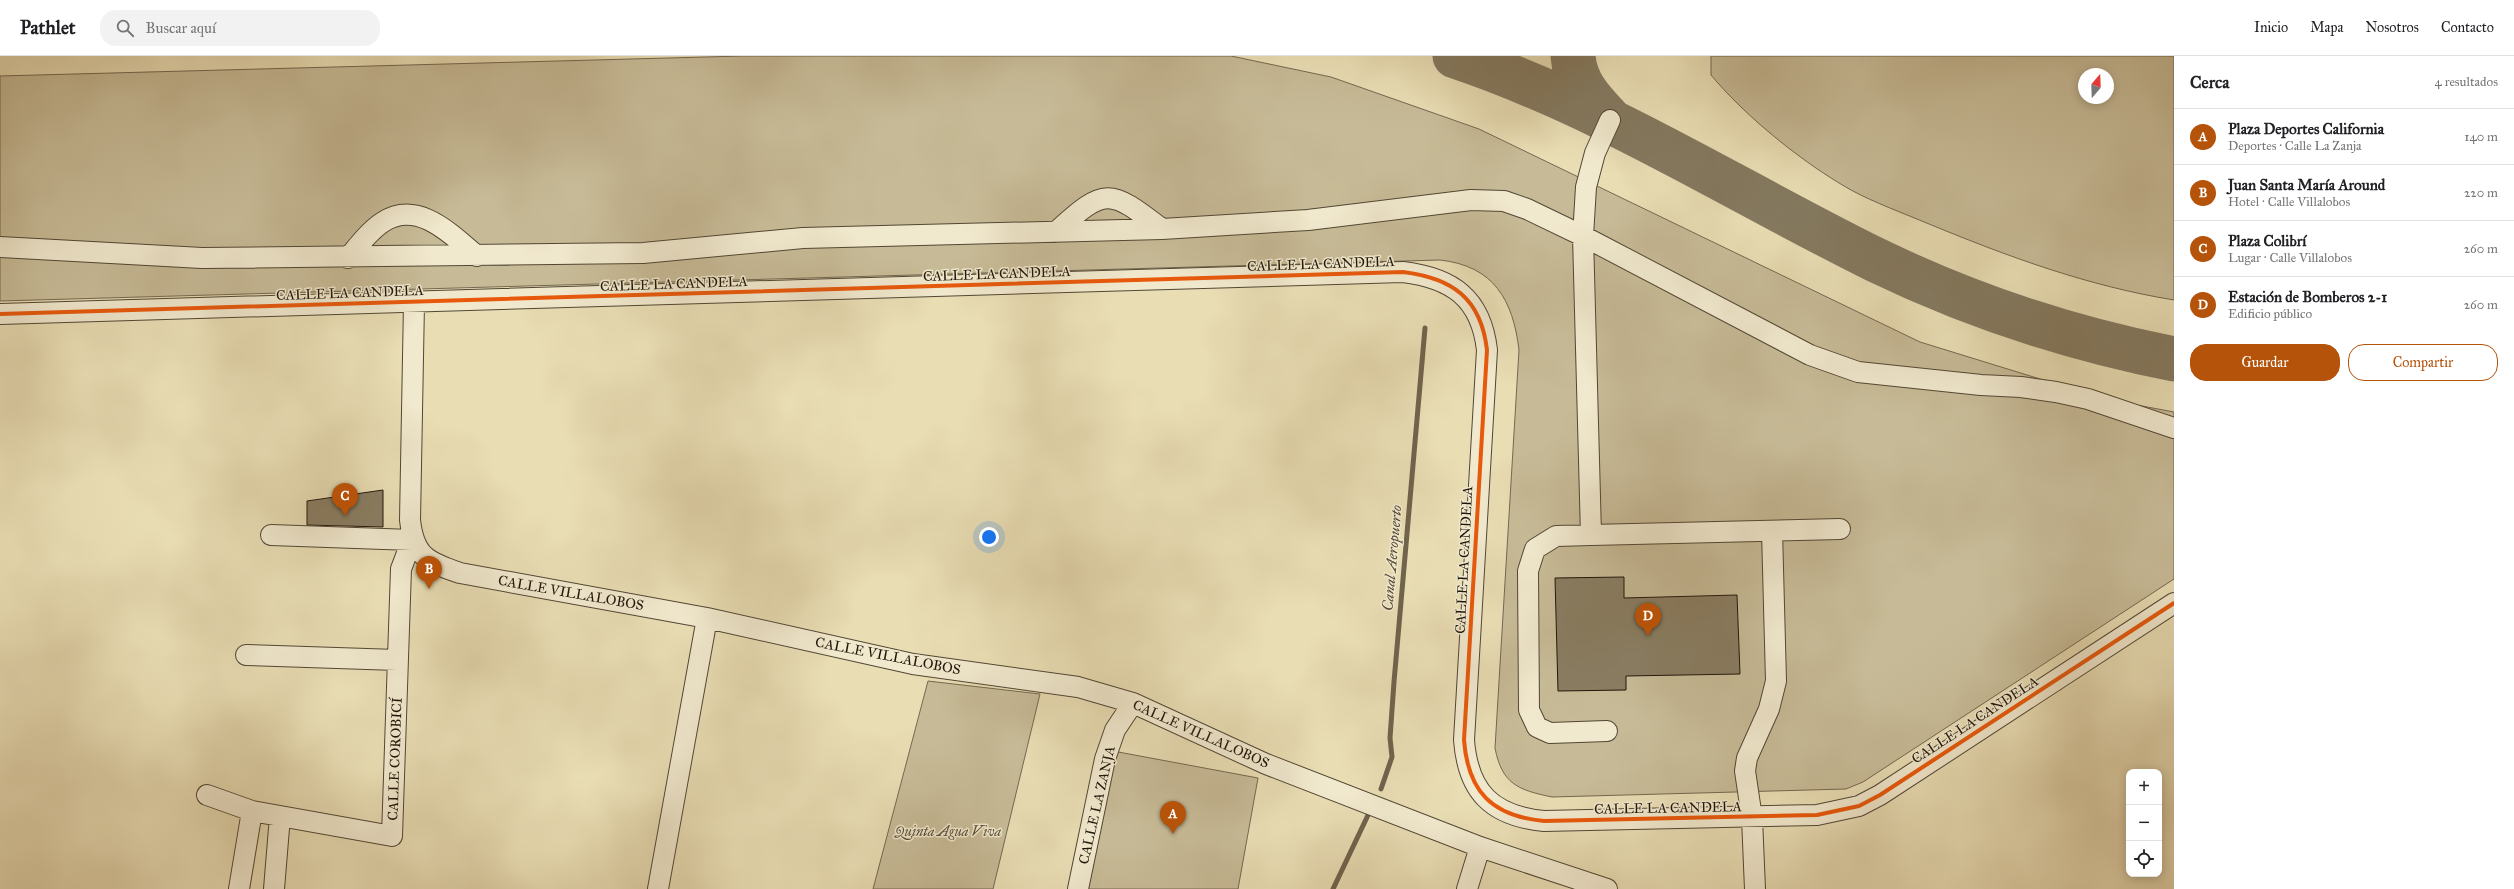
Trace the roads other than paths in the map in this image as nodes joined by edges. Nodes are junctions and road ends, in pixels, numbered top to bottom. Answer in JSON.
{"nodes":[{"id":1,"x":1610,"y":120,"type":"dead end"},
{"id":2,"x":1162,"y":229,"type":"junction"},
{"id":3,"x":1056,"y":232,"type":"junction"},
{"id":4,"x":1583,"y":236,"type":"junction"},
{"id":5,"x":0,"y":247,"type":"edge"},
{"id":6,"x":477,"y":256,"type":"junction"},
{"id":7,"x":348,"y":258,"type":"junction"},
{"id":8,"x":414,"y":302,"type":"junction"},
{"id":9,"x":0,"y":314,"type":"edge"},
{"id":10,"x":2174,"y":428,"type":"edge"},
{"id":11,"x":1840,"y":529,"type":"dead end"},
{"id":12,"x":1772,"y":531,"type":"junction"},
{"id":13,"x":271,"y":535,"type":"dead end"},
{"id":14,"x":1591,"y":535,"type":"junction"},
{"id":15,"x":412,"y":540,"type":"junction"},
{"id":16,"x":2174,"y":604,"type":"edge"},
{"id":17,"x":707,"y":618,"type":"junction"},
{"id":18,"x":246,"y":655,"type":"dead end"},
{"id":19,"x":397,"y":660,"type":"junction"},
{"id":20,"x":1133,"y":703,"type":"junction"},
{"id":21,"x":1607,"y":731,"type":"dead end"},
{"id":22,"x":207,"y":795,"type":"dead end"},
{"id":23,"x":252,"y":811,"type":"junction"},
{"id":24,"x":280,"y":816,"type":"junction"},
{"id":25,"x":1752,"y":818,"type":"junction"},
{"id":26,"x":1480,"y":847,"type":"junction"},
{"id":27,"x":239,"y":889,"type":"edge"},
{"id":28,"x":274,"y":889,"type":"edge"},
{"id":29,"x":658,"y":889,"type":"edge"},
{"id":30,"x":1078,"y":889,"type":"edge"},
{"id":31,"x":1467,"y":889,"type":"edge"},
{"id":32,"x":1607,"y":889,"type":"edge"},
{"id":33,"x":1755,"y":889,"type":"edge"}],
"edges":[{"from":1,"to":4,"type":"street"},
{"from":2,"to":3,"type":"street"},
{"from":2,"to":3,"type":"street"},
{"from":2,"to":4,"type":"street"},
{"from":3,"to":6,"type":"street"},
{"from":4,"to":10,"type":"street"},
{"from":4,"to":14,"type":"street"},
{"from":5,"to":7,"type":"street"},
{"from":6,"to":7,"type":"street"},
{"from":6,"to":7,"type":"street"},
{"from":8,"to":9,"type":"street","name":"CALLE LA CANDELA"},
{"from":8,"to":15,"type":"street"},
{"from":8,"to":25,"type":"street","name":"CALLE LA CANDELA"},
{"from":11,"to":12,"type":"street"},
{"from":12,"to":14,"type":"street"},
{"from":12,"to":25,"type":"street"},
{"from":13,"to":15,"type":"street"},
{"from":14,"to":21,"type":"street"},
{"from":15,"to":17,"type":"street","name":"CALLE VILLALOBOS"},
{"from":15,"to":19,"type":"street","name":"CALLE COROBICÍ"},
{"from":16,"to":25,"type":"street","name":"CALLE LA CANDELA"},
{"from":17,"to":20,"type":"street","name":"CALLE VILLALOBOS"},
{"from":17,"to":29,"type":"street"},
{"from":18,"to":19,"type":"street"},
{"from":19,"to":24,"type":"street","name":"CALLE COROBICÍ"},
{"from":20,"to":26,"type":"street","name":"CALLE VILLALOBOS"},
{"from":20,"to":30,"type":"street","name":"CALLE LA ZANJA"},
{"from":22,"to":23,"type":"street","name":"CALLE COROBICÍ"},
{"from":23,"to":24,"type":"street","name":"CALLE COROBICÍ"},
{"from":23,"to":27,"type":"street"},
{"from":24,"to":28,"type":"street"},
{"from":25,"to":33,"type":"street"},
{"from":26,"to":31,"type":"street"},
{"from":26,"to":32,"type":"street","name":"CALLE VILLALOBOS"}]}
